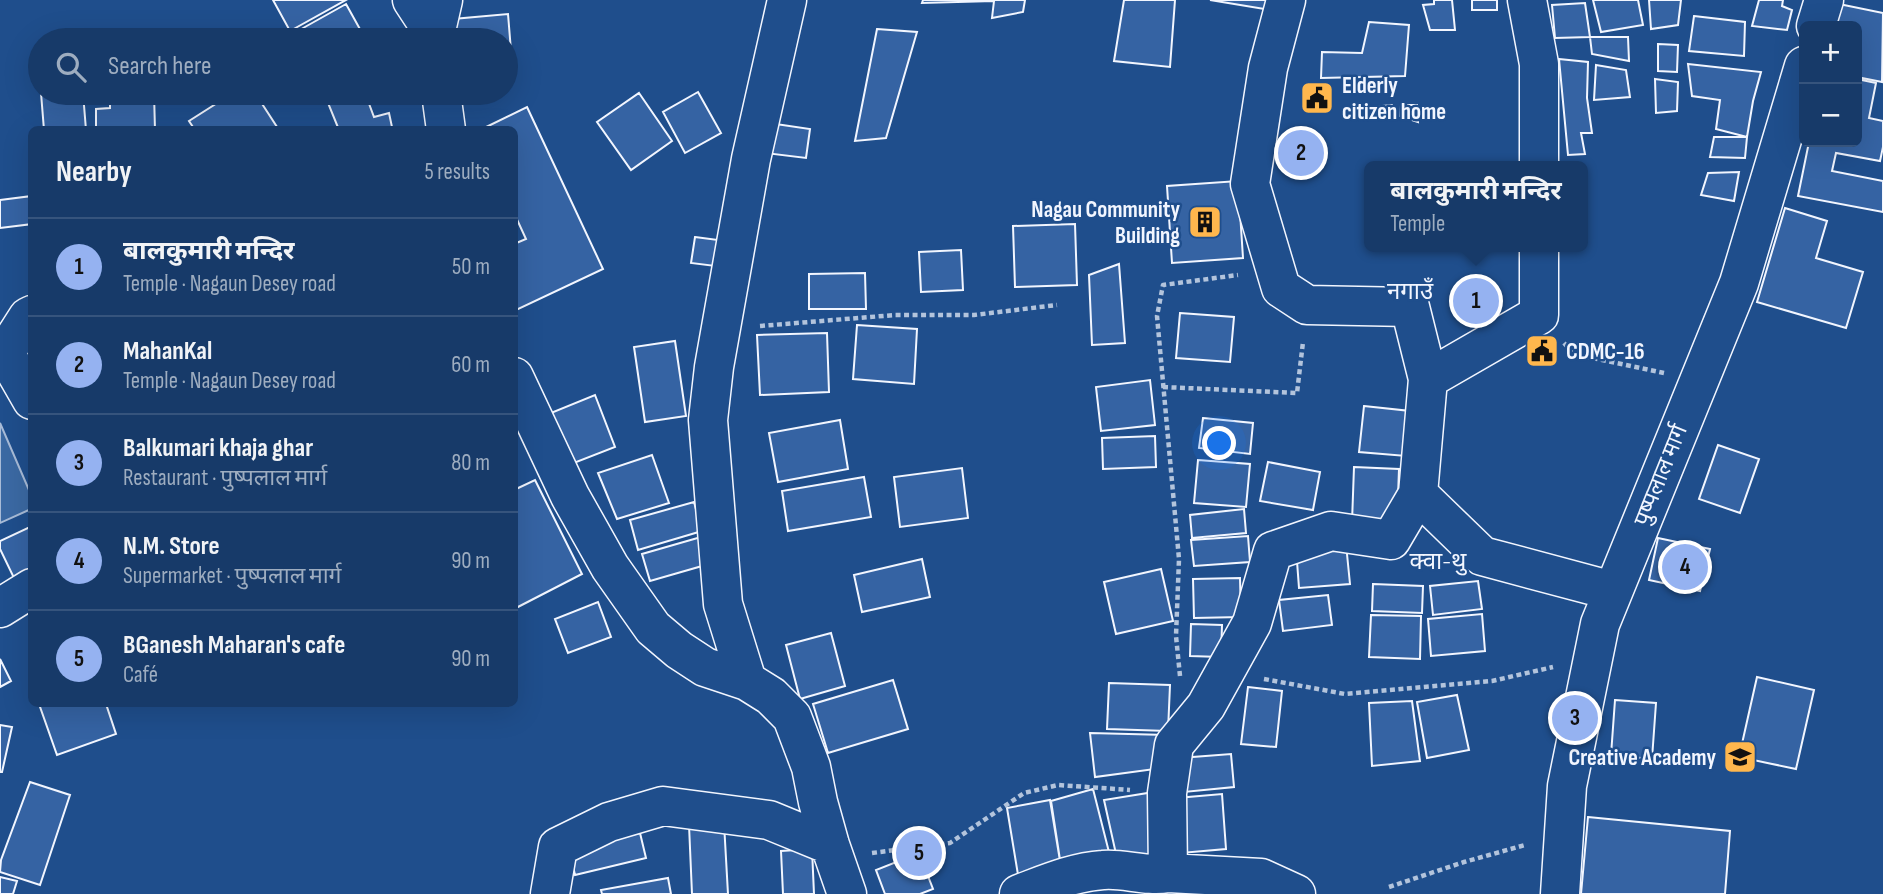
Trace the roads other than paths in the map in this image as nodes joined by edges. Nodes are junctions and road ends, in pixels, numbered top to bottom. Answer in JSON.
{"nodes":[{"id":1,"x":412,"y":0,"type":"edge"},
{"id":2,"x":787,"y":0,"type":"edge"},
{"id":3,"x":1286,"y":0,"type":"edge"},
{"id":4,"x":1527,"y":0,"type":"edge"},
{"id":5,"x":1824,"y":0,"type":"edge"},
{"id":6,"x":1818,"y":21,"type":"edge"},
{"id":7,"x":438,"y":25,"type":"edge"},
{"id":8,"x":1799,"y":83,"type":"edge"},
{"id":9,"x":443,"y":105,"type":"edge"},
{"id":10,"x":445,"y":126,"type":"edge"},
{"id":11,"x":1539,"y":161,"type":"edge"},
{"id":12,"x":1539,"y":252,"type":"edge"},
{"id":13,"x":20,"y":312,"type":"edge"},
{"id":14,"x":2,"y":354,"type":"edge"},
{"id":15,"x":1429,"y":379,"type":"junction"},
{"id":16,"x":518,"y":385,"type":"edge"},
{"id":17,"x":28,"y":394,"type":"edge"},
{"id":18,"x":1418,"y":494,"type":"junction"},
{"id":19,"x":28,"y":590,"type":"edge"},
{"id":20,"x":1613,"y":591,"type":"junction"},
{"id":21,"x":0,"y":608,"type":"edge"},
{"id":22,"x":747,"y":681,"type":"junction"},
{"id":23,"x":831,"y":851,"type":"junction"},
{"id":24,"x":1168,"y":873,"type":"junction"},
{"id":25,"x":550,"y":894,"type":"edge"},
{"id":26,"x":847,"y":894,"type":"edge"},
{"id":27,"x":1019,"y":894,"type":"edge"},
{"id":28,"x":1296,"y":894,"type":"edge"},
{"id":29,"x":1560,"y":894,"type":"edge"}],
"edges":[{"from":1,"to":7,"type":"street"},
{"from":2,"to":22,"type":"street"},
{"from":3,"to":15,"type":"street"},
{"from":4,"to":11,"type":"street"},
{"from":5,"to":6,"type":"street"},
{"from":8,"to":20,"type":"street","name":"पुष्पलाल मार्ग"},
{"from":9,"to":10,"type":"street"},
{"from":12,"to":15,"type":"street"},
{"from":13,"to":14,"type":"street"},
{"from":14,"to":17,"type":"street"},
{"from":15,"to":18,"type":"street"},
{"from":16,"to":22,"type":"street"},
{"from":18,"to":20,"type":"street"},
{"from":18,"to":24,"type":"street"},
{"from":19,"to":21,"type":"street"},
{"from":20,"to":29,"type":"street","name":"पुष्पलाल मार्ग"},
{"from":22,"to":23,"type":"street"},
{"from":23,"to":25,"type":"street"},
{"from":23,"to":26,"type":"street"},
{"from":24,"to":27,"type":"street"},
{"from":24,"to":28,"type":"street"}]}
